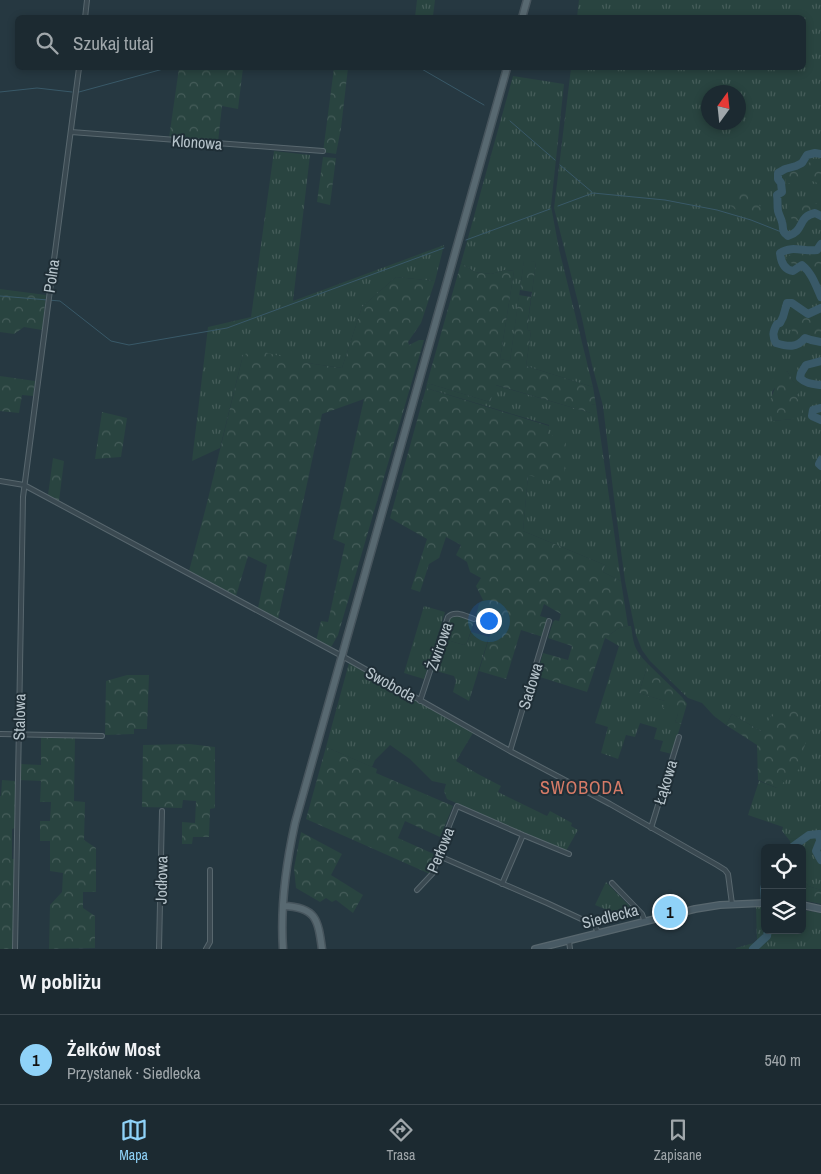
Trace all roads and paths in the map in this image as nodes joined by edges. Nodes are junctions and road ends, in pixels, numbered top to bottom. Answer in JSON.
{"nodes":[{"id":1,"x":87,"y":0,"type":"edge"},
{"id":2,"x":527,"y":0,"type":"edge"},
{"id":3,"x":85,"y":15,"type":"edge"},
{"id":4,"x":523,"y":15,"type":"edge"},
{"id":5,"x":78,"y":70,"type":"edge"},
{"id":6,"x":507,"y":70,"type":"edge"},
{"id":7,"x":71,"y":132,"type":"junction"},
{"id":8,"x":323,"y":151,"type":"dead end"},
{"id":9,"x":0,"y":481,"type":"edge"},
{"id":10,"x":24,"y":485,"type":"junction"},
{"id":11,"x":474,"y":618,"type":"dead end"},
{"id":12,"x":549,"y":621,"type":"dead end"},
{"id":13,"x":342,"y":656,"type":"junction"},
{"id":14,"x":420,"y":701,"type":"junction"},
{"id":15,"x":0,"y":734,"type":"edge"},
{"id":16,"x":18,"y":734,"type":"junction"},
{"id":17,"x":102,"y":736,"type":"dead end"},
{"id":18,"x":679,"y":737,"type":"dead end"},
{"id":19,"x":510,"y":751,"type":"junction"},
{"id":20,"x":162,"y":811,"type":"dead end"},
{"id":21,"x":651,"y":828,"type":"junction"},
{"id":22,"x":523,"y":835,"type":"junction"},
{"id":23,"x":569,"y":854,"type":"dead end"},
{"id":24,"x":439,"y":856,"type":"junction"},
{"id":25,"x":210,"y":870,"type":"dead end"},
{"id":26,"x":612,"y":883,"type":"dead end"},
{"id":27,"x":502,"y":884,"type":"junction"},
{"id":28,"x":417,"y":890,"type":"dead end"},
{"id":29,"x":761,"y":903,"type":"edge"},
{"id":30,"x":732,"y":904,"type":"junction"},
{"id":31,"x":282,"y":906,"type":"junction"},
{"id":32,"x":806,"y":906,"type":"edge"},
{"id":33,"x":821,"y":909,"type":"edge"},
{"id":34,"x":645,"y":922,"type":"junction"},
{"id":35,"x":598,"y":933,"type":"junction"},
{"id":36,"x":569,"y":940,"type":"junction"},
{"id":37,"x":15,"y":949,"type":"edge"},
{"id":38,"x":159,"y":949,"type":"edge"},
{"id":39,"x":206,"y":949,"type":"edge"},
{"id":40,"x":283,"y":949,"type":"edge"},
{"id":41,"x":322,"y":949,"type":"edge"},
{"id":42,"x":535,"y":949,"type":"edge"},
{"id":43,"x":570,"y":949,"type":"edge"}],
"edges":[{"from":1,"to":3,"type":"street"},
{"from":2,"to":4,"type":"main road"},
{"from":5,"to":7,"type":"street","name":"Polna"},
{"from":6,"to":13,"type":"main road"},
{"from":7,"to":8,"type":"street","name":"Klonowa"},
{"from":7,"to":10,"type":"street","name":"Polna"},
{"from":9,"to":10,"type":"street","name":"Swoboda"},
{"from":10,"to":13,"type":"street","name":"Swoboda"},
{"from":10,"to":16,"type":"street","name":"Stalowa"},
{"from":11,"to":14,"type":"street","name":"Żwirowa"},
{"from":12,"to":19,"type":"street","name":"Sadowa"},
{"from":13,"to":14,"type":"street","name":"Swoboda"},
{"from":13,"to":31,"type":"main road"},
{"from":14,"to":19,"type":"street","name":"Swoboda"},
{"from":15,"to":16,"type":"street"},
{"from":16,"to":17,"type":"street"},
{"from":16,"to":37,"type":"street","name":"Stalowa"},
{"from":18,"to":21,"type":"street","name":"Łąkowa"},
{"from":19,"to":21,"type":"street","name":"Swoboda"},
{"from":20,"to":38,"type":"street","name":"Jodłowa"},
{"from":21,"to":30,"type":"street","name":"Swoboda"},
{"from":22,"to":23,"type":"street"},
{"from":22,"to":24,"type":"street","name":"Perłowa"},
{"from":22,"to":27,"type":"street"},
{"from":24,"to":27,"type":"street"},
{"from":24,"to":28,"type":"street","name":"Perłowa"},
{"from":25,"to":39,"type":"street"},
{"from":26,"to":34,"type":"street"},
{"from":27,"to":35,"type":"street"},
{"from":29,"to":30,"type":"main road","name":"Siedlecka"},
{"from":30,"to":34,"type":"main road","name":"Siedlecka"},
{"from":31,"to":40,"type":"main road"},
{"from":31,"to":41,"type":"main road"},
{"from":32,"to":33,"type":"main road"},
{"from":34,"to":35,"type":"main road","name":"Siedlecka"},
{"from":35,"to":36,"type":"main road","name":"Siedlecka"},
{"from":36,"to":42,"type":"main road","name":"Siedlecka"},
{"from":36,"to":43,"type":"street"}]}
